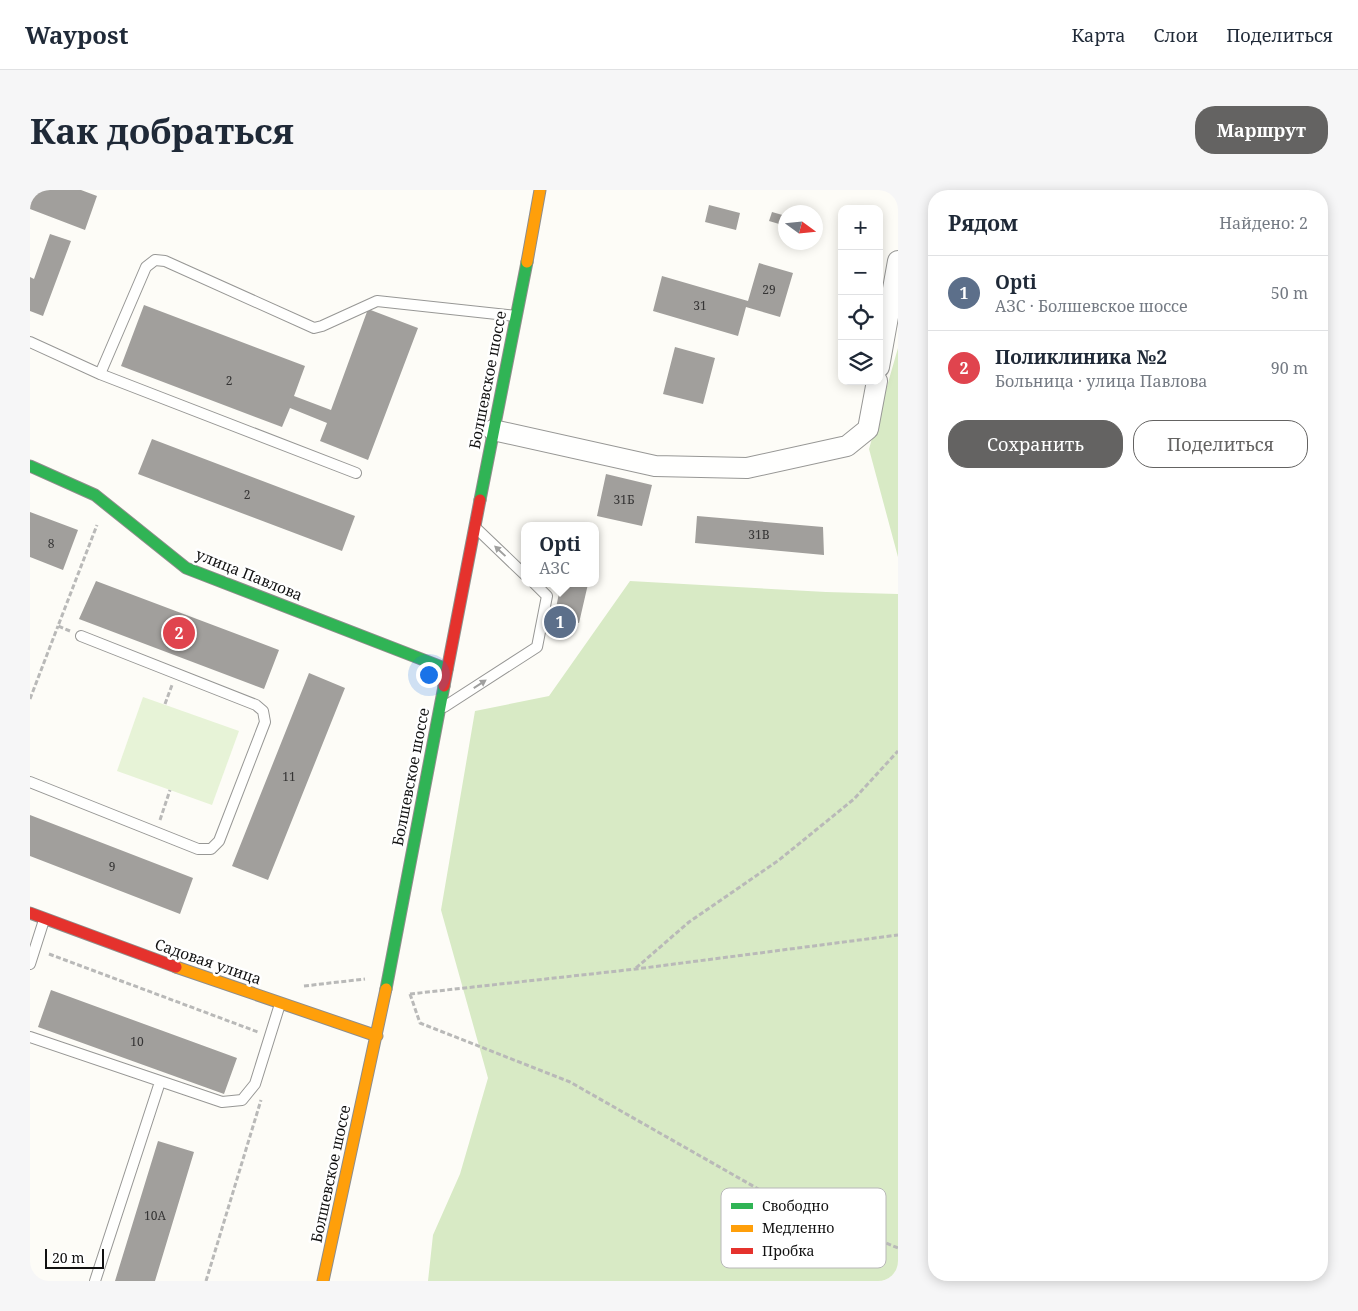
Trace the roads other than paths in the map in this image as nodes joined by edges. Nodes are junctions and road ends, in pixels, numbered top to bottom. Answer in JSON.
{"nodes":[{"id":1,"x":540,"y":190,"type":"edge"},
{"id":2,"x":546,"y":190,"type":"edge"},
{"id":3,"x":532,"y":238,"type":"junction"},
{"id":4,"x":898,"y":261,"type":"edge"},
{"id":5,"x":516,"y":316,"type":"junction"},
{"id":6,"x":30,"y":342,"type":"edge"},
{"id":7,"x":883,"y":345,"type":"edge"},
{"id":8,"x":100,"y":374,"type":"junction"},
{"id":9,"x":876,"y":385,"type":"edge"},
{"id":10,"x":493,"y":430,"type":"junction"},
{"id":11,"x":30,"y":466,"type":"edge"},
{"id":12,"x":356,"y":474,"type":"dead end"},
{"id":13,"x":475,"y":528,"type":"junction"},
{"id":14,"x":521,"y":571,"type":"edge"},
{"id":15,"x":538,"y":587,"type":"edge"},
{"id":16,"x":81,"y":636,"type":"road end"},
{"id":17,"x":447,"y":669,"type":"junction"},
{"id":18,"x":439,"y":710,"type":"junction"},
{"id":19,"x":30,"y":782,"type":"edge"},
{"id":20,"x":30,"y":914,"type":"edge"},
{"id":21,"x":45,"y":919,"type":"junction"},
{"id":22,"x":30,"y":964,"type":"edge"},
{"id":23,"x":286,"y":1005,"type":"junction"},
{"id":24,"x":377,"y":1036,"type":"junction"},
{"id":25,"x":30,"y":1037,"type":"edge"},
{"id":26,"x":160,"y":1082,"type":"junction"},
{"id":27,"x":95,"y":1281,"type":"edge"},
{"id":28,"x":323,"y":1281,"type":"edge"}],
"edges":[{"from":1,"to":3,"type":"main road","name":"Болшевское шоссе"},
{"from":2,"to":3,"type":"main road"},
{"from":3,"to":5,"type":"main road","name":"Болшевское шоссе"},
{"from":4,"to":7,"type":"street"},
{"from":5,"to":8,"type":"lane"},
{"from":5,"to":10,"type":"main road","name":"Болшевское шоссе"},
{"from":6,"to":8,"type":"lane"},
{"from":8,"to":12,"type":"lane"},
{"from":9,"to":10,"type":"street"},
{"from":10,"to":13,"type":"main road","name":"Болшевское шоссе"},
{"from":11,"to":17,"type":"main road","name":"улица Павлова"},
{"from":14,"to":13,"type":"lane","one_way":true},
{"from":13,"to":17,"type":"main road","name":"Болшевское шоссе"},
{"from":18,"to":15,"type":"lane","one_way":true},
{"from":16,"to":19,"type":"lane"},
{"from":17,"to":18,"type":"main road","name":"Болшевское шоссе"},
{"from":18,"to":24,"type":"main road","name":"Болшевское шоссе"},
{"from":20,"to":21,"type":"main road","name":"Садовая улица"},
{"from":21,"to":22,"type":"lane"},
{"from":21,"to":23,"type":"main road","name":"Садовая улица"},
{"from":23,"to":24,"type":"main road","name":"Садовая улица"},
{"from":23,"to":26,"type":"lane"},
{"from":24,"to":28,"type":"main road","name":"Болшевское шоссе"},
{"from":25,"to":26,"type":"lane"},
{"from":26,"to":27,"type":"lane"}]}
